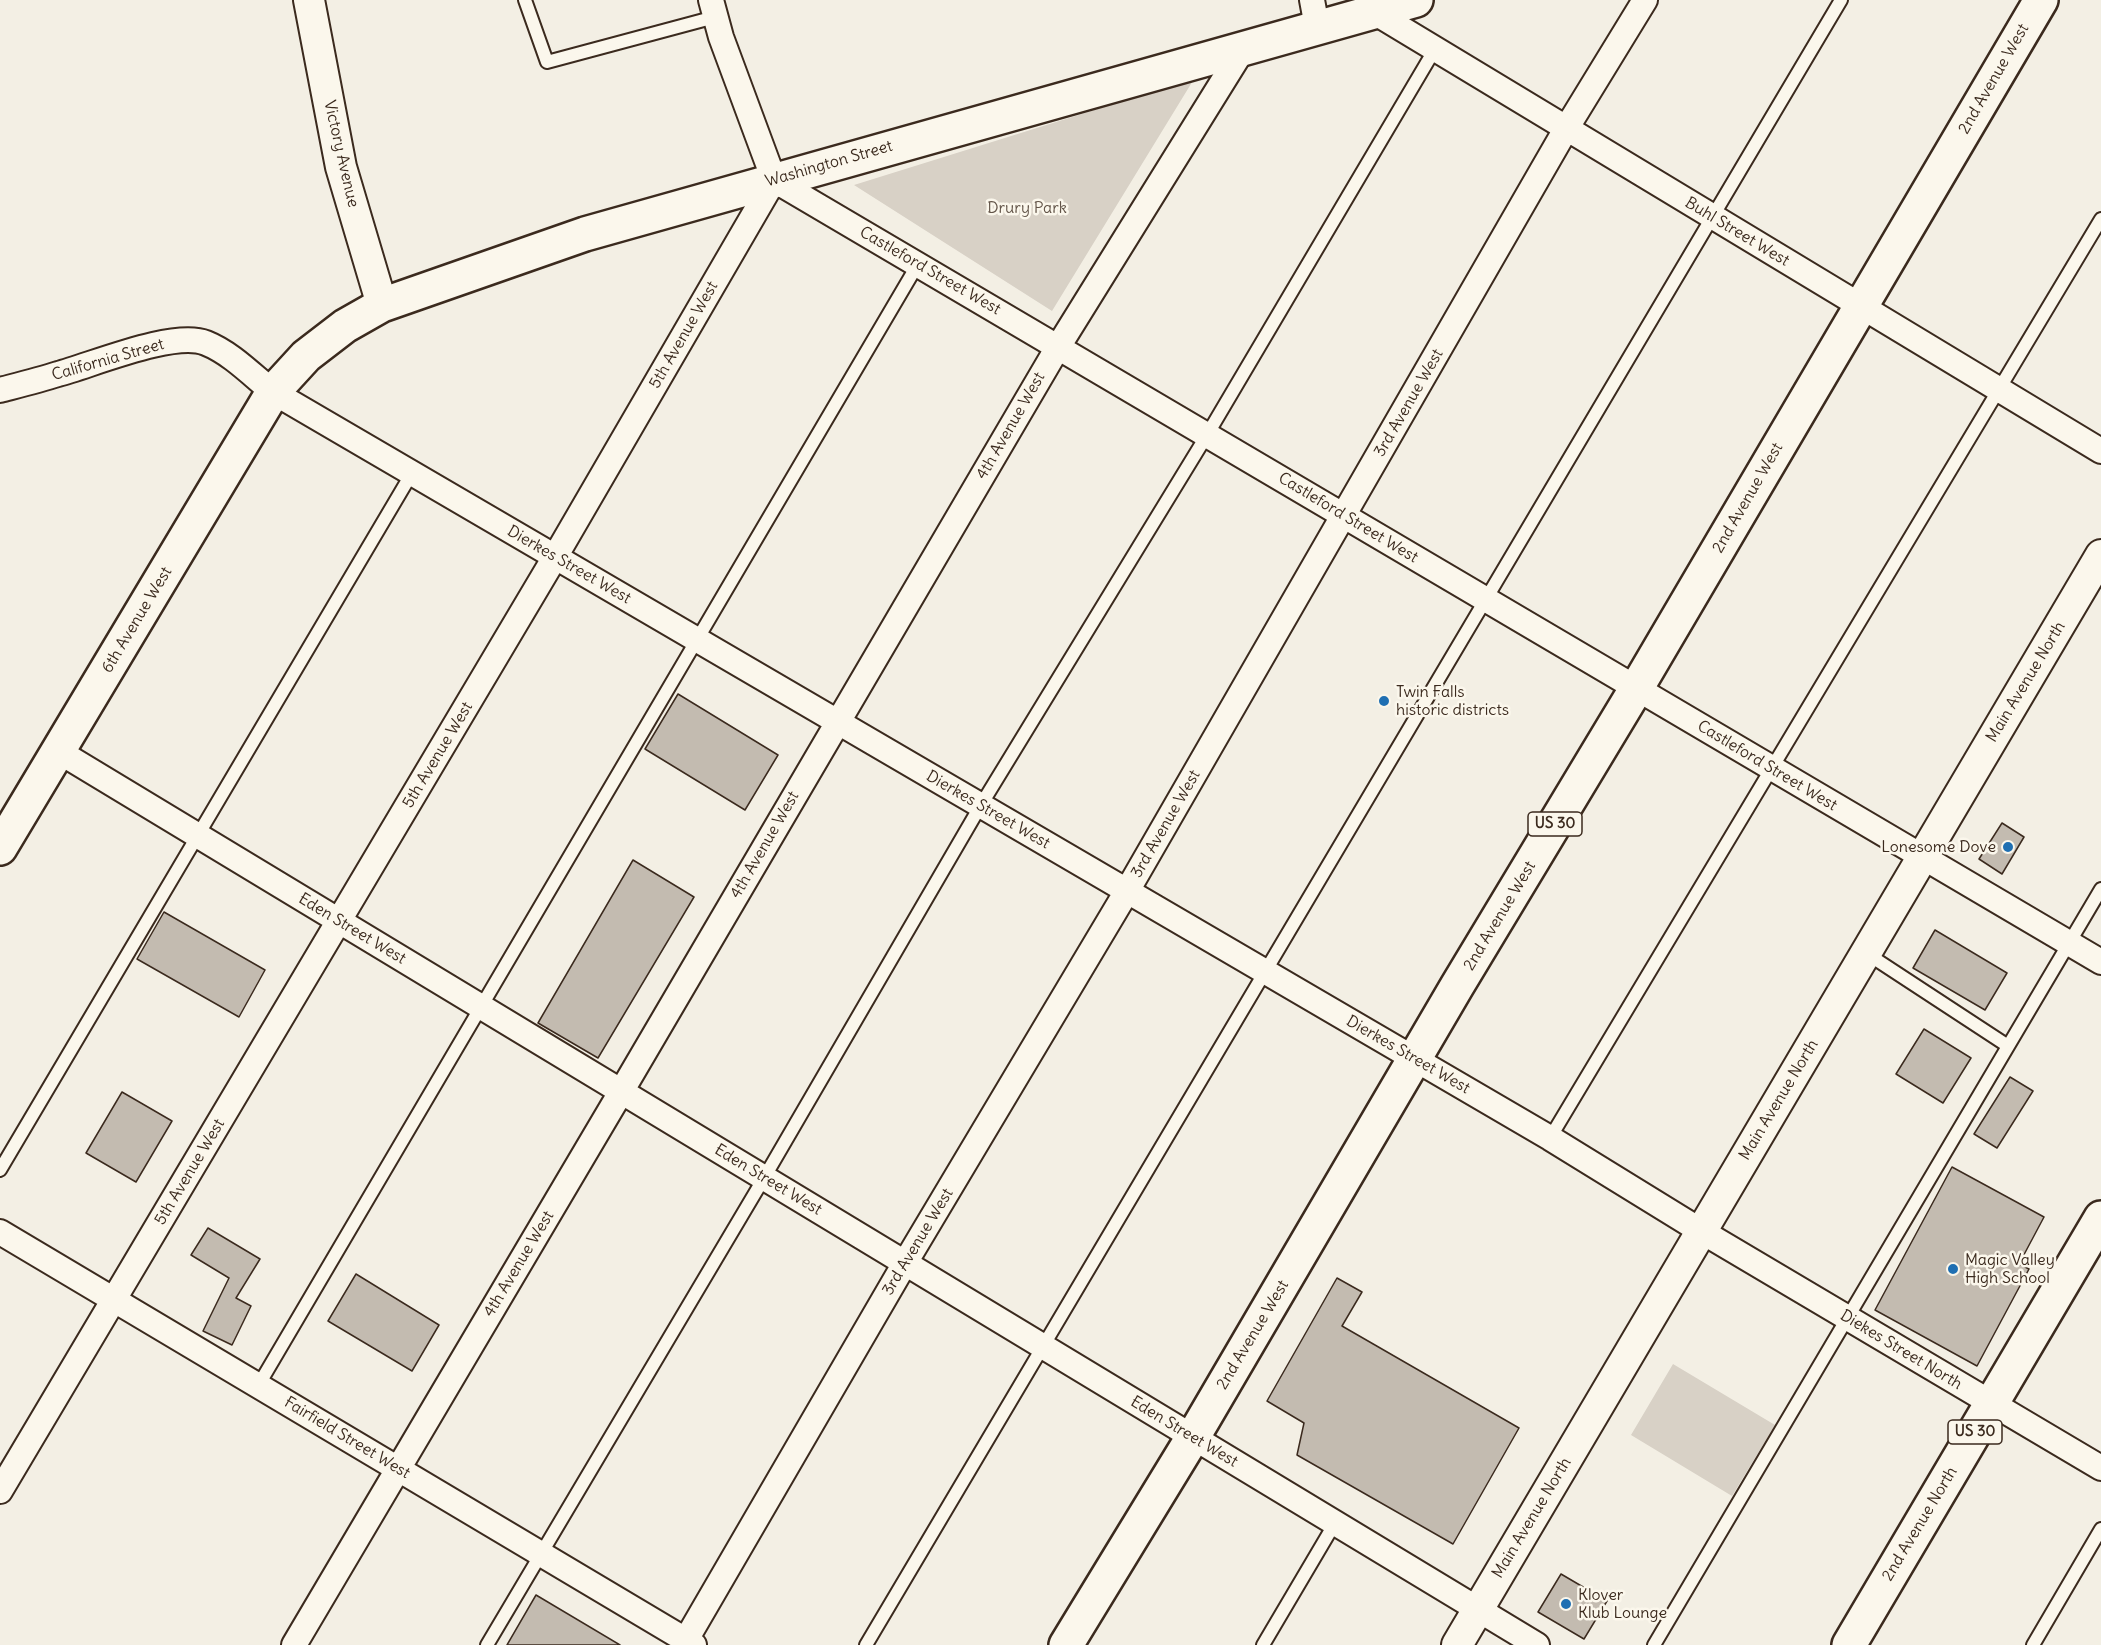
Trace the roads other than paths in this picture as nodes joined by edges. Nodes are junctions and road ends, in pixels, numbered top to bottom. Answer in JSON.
{"nodes":[{"id":1,"x":309,"y":0,"type":"edge"},
{"id":2,"x":525,"y":0,"type":"edge"},
{"id":3,"x":1416,"y":0,"type":"edge"},
{"id":4,"x":1645,"y":0,"type":"edge"},
{"id":5,"x":1841,"y":0,"type":"edge"},
{"id":6,"x":2041,"y":0,"type":"edge"},
{"id":7,"x":713,"y":8,"type":"edge"},
{"id":8,"x":1374,"y":12,"type":"junction"},
{"id":9,"x":1314,"y":14,"type":"edge"},
{"id":10,"x":1243,"y":49,"type":"junction"},
{"id":11,"x":1435,"y":49,"type":"junction"},
{"id":12,"x":1566,"y":129,"type":"junction"},
{"id":13,"x":774,"y":180,"type":"junction"},
{"id":14,"x":1712,"y":217,"type":"junction"},
{"id":15,"x":2101,"y":219,"type":"edge"},
{"id":16,"x":918,"y":264,"type":"junction"},
{"id":17,"x":382,"y":305,"type":"junction"},
{"id":18,"x":1861,"y":306,"type":"junction"},
{"id":19,"x":1058,"y":346,"type":"junction"},
{"id":20,"x":1998,"y":389,"type":"junction"},
{"id":21,"x":0,"y":390,"type":"edge"},
{"id":22,"x":273,"y":392,"type":"junction"},
{"id":23,"x":1207,"y":435,"type":"junction"},
{"id":24,"x":2101,"y":452,"type":"edge"},
{"id":25,"x":412,"y":473,"type":"junction"},
{"id":26,"x":1344,"y":516,"type":"junction"},
{"id":27,"x":2101,"y":555,"type":"edge"},
{"id":28,"x":555,"y":557,"type":"junction"},
{"id":29,"x":1485,"y":600,"type":"junction"},
{"id":30,"x":697,"y":640,"type":"junction"},
{"id":31,"x":1636,"y":689,"type":"junction"},
{"id":32,"x":837,"y":722,"type":"junction"},
{"id":33,"x":58,"y":751,"type":"junction"},
{"id":34,"x":1771,"y":769,"type":"junction"},
{"id":35,"x":981,"y":805,"type":"junction"},
{"id":36,"x":198,"y":836,"type":"junction"},
{"id":37,"x":0,"y":848,"type":"edge"},
{"id":38,"x":1922,"y":858,"type":"junction"},
{"id":39,"x":2101,"y":889,"type":"edge"},
{"id":40,"x":1127,"y":891,"type":"junction"},
{"id":41,"x":339,"y":921,"type":"junction"},
{"id":42,"x":2069,"y":943,"type":"junction"},
{"id":43,"x":1866,"y":953,"type":"junction"},
{"id":44,"x":2101,"y":962,"type":"edge"},
{"id":45,"x":1266,"y":972,"type":"junction"},
{"id":46,"x":481,"y":1007,"type":"junction"},
{"id":47,"x":2008,"y":1047,"type":"junction"},
{"id":48,"x":1416,"y":1060,"type":"junction"},
{"id":49,"x":621,"y":1092,"type":"junction"},
{"id":50,"x":1550,"y":1138,"type":"junction"},
{"id":51,"x":0,"y":1170,"type":"edge"},
{"id":52,"x":764,"y":1178,"type":"junction"},
{"id":53,"x":2101,"y":1218,"type":"edge"},
{"id":54,"x":1701,"y":1231,"type":"junction"},
{"id":55,"x":0,"y":1232,"type":"edge"},
{"id":56,"x":905,"y":1263,"type":"junction"},
{"id":57,"x":114,"y":1299,"type":"junction"},
{"id":58,"x":1847,"y":1318,"type":"junction"},
{"id":59,"x":1043,"y":1347,"type":"junction"},
{"id":60,"x":258,"y":1386,"type":"junction"},
{"id":61,"x":1992,"y":1403,"type":"junction"},
{"id":62,"x":1193,"y":1437,"type":"junction"},
{"id":63,"x":2101,"y":1468,"type":"edge"},
{"id":64,"x":398,"y":1469,"type":"junction"},
{"id":65,"x":0,"y":1491,"type":"edge"},
{"id":66,"x":1335,"y":1523,"type":"junction"},
{"id":67,"x":2101,"y":1529,"type":"edge"},
{"id":68,"x":541,"y":1554,"type":"junction"},
{"id":69,"x":1478,"y":1610,"type":"junction"},
{"id":70,"x":688,"y":1644,"type":"edge"},
{"id":71,"x":294,"y":1645,"type":"edge"},
{"id":72,"x":487,"y":1645,"type":"edge"},
{"id":73,"x":866,"y":1645,"type":"edge"},
{"id":74,"x":1066,"y":1645,"type":"edge"},
{"id":75,"x":1263,"y":1645,"type":"edge"},
{"id":76,"x":1457,"y":1645,"type":"edge"},
{"id":77,"x":1537,"y":1645,"type":"edge"},
{"id":78,"x":1654,"y":1645,"type":"edge"},
{"id":79,"x":1848,"y":1645,"type":"edge"},
{"id":80,"x":2033,"y":1645,"type":"edge"}],
"edges":[{"from":1,"to":17,"type":"street","name":"Victory Avenue"},
{"from":2,"to":7,"type":"lane"},
{"from":3,"to":8,"type":"main road","name":"Washington Street"},
{"from":4,"to":12,"type":"street","name":"3rd Avenue West"},
{"from":5,"to":14,"type":"lane"},
{"from":6,"to":18,"type":"main road","name":"2nd Avenue West","number":"US 30"},
{"from":7,"to":13,"type":"street"},
{"from":8,"to":9,"type":"main road","name":"Washington Street"},
{"from":8,"to":11,"type":"street","name":"Buhl Street West"},
{"from":9,"to":10,"type":"main road","name":"Washington Street"},
{"from":10,"to":13,"type":"main road","name":"Washington Street"},
{"from":10,"to":19,"type":"street","name":"4th Avenue West"},
{"from":11,"to":12,"type":"street","name":"Buhl Street West"},
{"from":11,"to":23,"type":"lane"},
{"from":12,"to":14,"type":"street","name":"Buhl Street West"},
{"from":12,"to":26,"type":"street","name":"3rd Avenue West"},
{"from":13,"to":16,"type":"street","name":"Castleford Street West"},
{"from":13,"to":17,"type":"main road","name":"Washington Street"},
{"from":13,"to":28,"type":"street","name":"5th Avenue West"},
{"from":14,"to":18,"type":"street","name":"Buhl Street West"},
{"from":14,"to":29,"type":"lane"},
{"from":15,"to":20,"type":"lane"},
{"from":16,"to":19,"type":"street","name":"Castleford Street West"},
{"from":16,"to":30,"type":"lane"},
{"from":17,"to":22,"type":"main road","name":"Washington Street"},
{"from":18,"to":20,"type":"street","name":"Buhl Street West"},
{"from":18,"to":31,"type":"main road","name":"2nd Avenue West","number":"US 30"},
{"from":19,"to":23,"type":"street","name":"Castleford Street West"},
{"from":19,"to":32,"type":"street","name":"4th Avenue West"},
{"from":20,"to":24,"type":"street","name":"Buhl Street West"},
{"from":20,"to":34,"type":"lane"},
{"from":21,"to":22,"type":"street","name":"California Street"},
{"from":22,"to":25,"type":"street","name":"Dierkes Street West"},
{"from":22,"to":33,"type":"main road","name":"6th Avenue West"},
{"from":23,"to":26,"type":"street","name":"Castleford Street West"},
{"from":23,"to":35,"type":"lane"},
{"from":25,"to":28,"type":"street","name":"Dierkes Street West"},
{"from":25,"to":36,"type":"lane"},
{"from":26,"to":29,"type":"street","name":"Castleford Street West"},
{"from":26,"to":40,"type":"street","name":"3rd Avenue West"},
{"from":27,"to":38,"type":"street","name":"Main Avenue North"},
{"from":28,"to":30,"type":"street","name":"Dierkes Street West"},
{"from":28,"to":41,"type":"street","name":"5th Avenue West"},
{"from":29,"to":31,"type":"street","name":"Castleford Street West"},
{"from":29,"to":45,"type":"lane"},
{"from":30,"to":32,"type":"street","name":"Dierkes Street West"},
{"from":30,"to":46,"type":"lane"},
{"from":31,"to":34,"type":"street","name":"Castleford Street West"},
{"from":31,"to":48,"type":"main road","name":"2nd Avenue West","number":"US 30"},
{"from":32,"to":35,"type":"street","name":"Dierkes Street West"},
{"from":32,"to":49,"type":"street","name":"4th Avenue West"},
{"from":33,"to":36,"type":"street","name":"Eden Street West"},
{"from":33,"to":37,"type":"main road","name":"6th Avenue West"},
{"from":34,"to":38,"type":"street","name":"Castleford Street West"},
{"from":34,"to":50,"type":"lane"},
{"from":35,"to":40,"type":"street","name":"Dierkes Street West"},
{"from":35,"to":52,"type":"lane"},
{"from":36,"to":41,"type":"street","name":"Eden Street West"},
{"from":36,"to":51,"type":"lane"},
{"from":38,"to":42,"type":"street","name":"Castleford Street West"},
{"from":38,"to":43,"type":"street","name":"Main Avenue North"},
{"from":39,"to":42,"type":"lane"},
{"from":40,"to":45,"type":"street","name":"Dierkes Street West"},
{"from":40,"to":56,"type":"street","name":"3rd Avenue West"},
{"from":41,"to":46,"type":"street","name":"Eden Street West"},
{"from":41,"to":57,"type":"street","name":"5th Avenue West"},
{"from":42,"to":44,"type":"street","name":"Castleford Street West"},
{"from":42,"to":47,"type":"lane"},
{"from":43,"to":47,"type":"lane"},
{"from":43,"to":54,"type":"street","name":"Main Avenue North"},
{"from":45,"to":48,"type":"street","name":"Dierkes Street West"},
{"from":45,"to":59,"type":"lane"},
{"from":46,"to":49,"type":"street","name":"Eden Street West"},
{"from":46,"to":60,"type":"lane"},
{"from":47,"to":58,"type":"lane"},
{"from":48,"to":50,"type":"street","name":"Dierkes Street West"},
{"from":48,"to":62,"type":"main road","name":"2nd Avenue West","number":"US 30"},
{"from":49,"to":52,"type":"street","name":"Eden Street West"},
{"from":49,"to":64,"type":"street","name":"4th Avenue West"},
{"from":50,"to":54,"type":"street","name":"Dierkes Street West"},
{"from":52,"to":56,"type":"street","name":"Eden Street West"},
{"from":52,"to":68,"type":"lane"},
{"from":53,"to":61,"type":"main road","name":"2nd Avenue North","number":"US 30"},
{"from":54,"to":58,"type":"street","name":"Diekes Street North"},
{"from":54,"to":69,"type":"street","name":"Main Avenue North"},
{"from":55,"to":57,"type":"street","name":"Fairfield Street West"},
{"from":56,"to":59,"type":"street","name":"Eden Street West"},
{"from":56,"to":70,"type":"street","name":"3rd Avenue West"},
{"from":57,"to":60,"type":"street","name":"Fairfield Street West"},
{"from":57,"to":65,"type":"street","name":"5th Avenue West"},
{"from":58,"to":61,"type":"street","name":"Diekes Street North"},
{"from":58,"to":78,"type":"lane"},
{"from":59,"to":62,"type":"street","name":"Eden Street West"},
{"from":59,"to":73,"type":"lane"},
{"from":60,"to":64,"type":"street","name":"Fairfield Street West"},
{"from":61,"to":63,"type":"street","name":"Diekes Street North"},
{"from":61,"to":79,"type":"main road","name":"2nd Avenue North","number":"US 30"},
{"from":62,"to":66,"type":"street","name":"Eden Street West"},
{"from":62,"to":74,"type":"main road","name":"2nd Avenue West","number":"US 30"},
{"from":64,"to":68,"type":"street","name":"Fairfield Street West"},
{"from":64,"to":71,"type":"street","name":"4th Avenue West"},
{"from":66,"to":69,"type":"street","name":"Eden Street West"},
{"from":66,"to":75,"type":"lane"},
{"from":67,"to":80,"type":"lane"},
{"from":68,"to":70,"type":"street","name":"Fairfield Street West"},
{"from":68,"to":72,"type":"lane"},
{"from":69,"to":76,"type":"street","name":"Main Avenue North"},
{"from":69,"to":77,"type":"street","name":"Eden Street West"}]}
